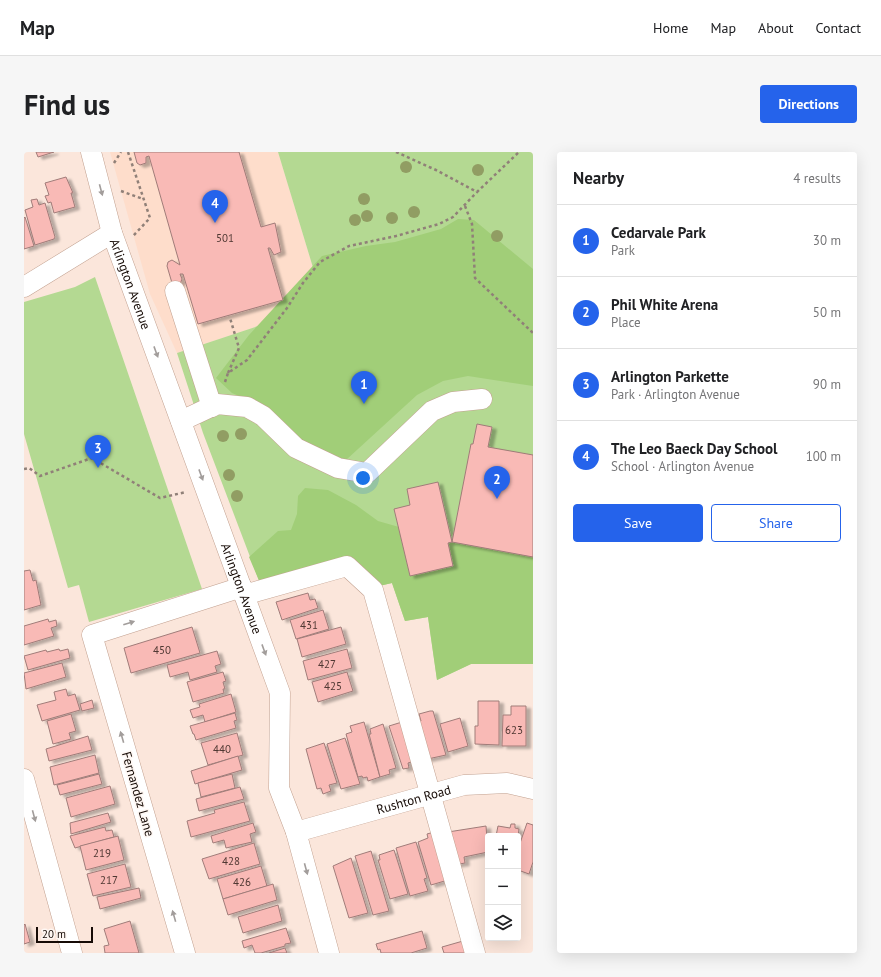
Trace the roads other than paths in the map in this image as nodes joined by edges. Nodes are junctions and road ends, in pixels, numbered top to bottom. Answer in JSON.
{"nodes":[{"id":1,"x":91,"y":152,"type":"edge"},
{"id":2,"x":112,"y":233,"type":"junction"},
{"id":3,"x":24,"y":287,"type":"edge"},
{"id":4,"x":175,"y":291,"type":"dead end"},
{"id":5,"x":482,"y":399,"type":"dead end"},
{"id":6,"x":215,"y":405,"type":"junction"},
{"id":7,"x":181,"y":421,"type":"junction"},
{"id":8,"x":243,"y":591,"type":"junction"},
{"id":9,"x":24,"y":779,"type":"edge"},
{"id":10,"x":533,"y":789,"type":"edge"},
{"id":11,"x":430,"y":793,"type":"junction"},
{"id":12,"x":296,"y":832,"type":"junction"},
{"id":13,"x":72,"y":953,"type":"edge"},
{"id":14,"x":185,"y":953,"type":"edge"},
{"id":15,"x":329,"y":953,"type":"edge"},
{"id":16,"x":475,"y":953,"type":"edge"}],
"edges":[{"from":1,"to":2,"type":"street","name":"Arlington Avenue","one_way":true},
{"from":2,"to":3,"type":"street","name":"Arlington Avenue"},
{"from":2,"to":7,"type":"street","name":"Arlington Avenue","one_way":true},
{"from":4,"to":6,"type":"street"},
{"from":5,"to":6,"type":"street"},
{"from":6,"to":7,"type":"street"},
{"from":7,"to":8,"type":"street","name":"Arlington Avenue","one_way":true},
{"from":8,"to":11,"type":"street"},
{"from":8,"to":12,"type":"street","name":"Arlington Avenue","one_way":true},
{"from":14,"to":8,"type":"street","name":"Fernandez Lane","one_way":true},
{"from":9,"to":13,"type":"street","one_way":true},
{"from":10,"to":11,"type":"street","name":"Rushton Road"},
{"from":11,"to":12,"type":"street","name":"Rushton Road"},
{"from":11,"to":16,"type":"street"},
{"from":12,"to":15,"type":"street","name":"Arlington Avenue","one_way":true}]}
